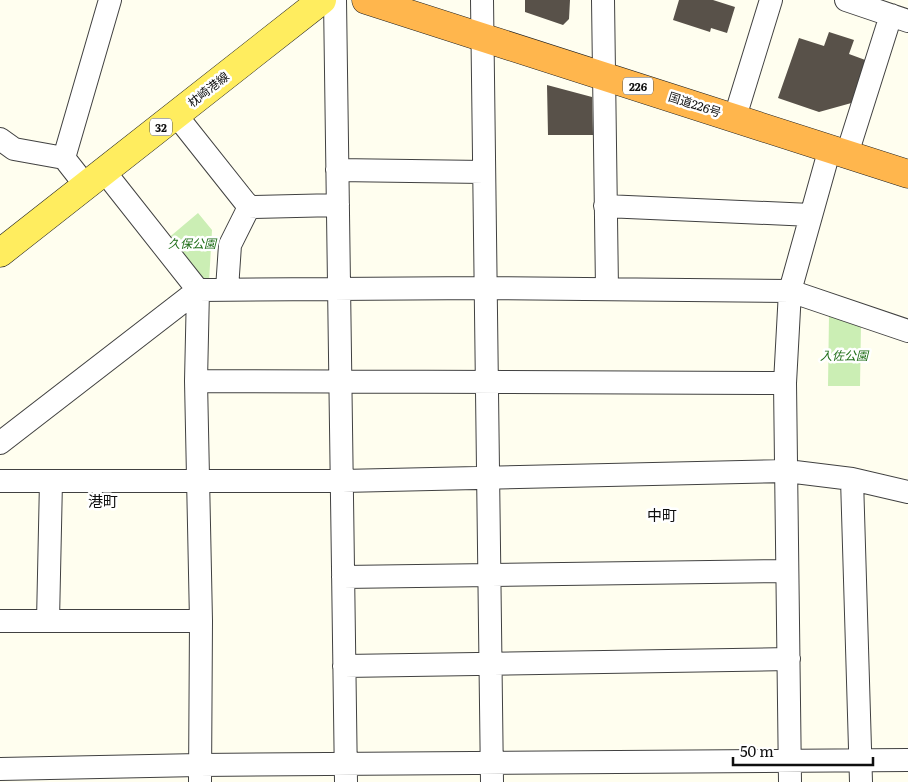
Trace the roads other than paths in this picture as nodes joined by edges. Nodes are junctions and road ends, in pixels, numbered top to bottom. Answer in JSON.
{"nodes":[{"id":1,"x":110,"y":0,"type":"edge"},
{"id":2,"x":322,"y":0,"type":"edge"},
{"id":3,"x":335,"y":0,"type":"edge"},
{"id":4,"x":366,"y":0,"type":"edge"},
{"id":5,"x":482,"y":0,"type":"edge"},
{"id":6,"x":603,"y":0,"type":"edge"},
{"id":7,"x":771,"y":0,"type":"edge"},
{"id":8,"x":846,"y":0,"type":"edge"},
{"id":9,"x":899,"y":18,"type":"edge"},
{"id":10,"x":482,"y":36,"type":"junction"},
{"id":11,"x":604,"y":74,"type":"junction"},
{"id":12,"x":176,"y":115,"type":"junction"},
{"id":13,"x":735,"y":117,"type":"junction"},
{"id":14,"x":5,"y":146,"type":"edge"},
{"id":15,"x":839,"y":151,"type":"junction"},
{"id":16,"x":64,"y":158,"type":"junction"},
{"id":17,"x":337,"y":170,"type":"junction"},
{"id":18,"x":484,"y":172,"type":"junction"},
{"id":19,"x":908,"y":174,"type":"edge"},
{"id":20,"x":95,"y":178,"type":"junction"},
{"id":21,"x":338,"y":205,"type":"junction"},
{"id":22,"x":606,"y":206,"type":"junction"},
{"id":23,"x":249,"y":207,"type":"junction"},
{"id":24,"x":811,"y":216,"type":"junction"},
{"id":25,"x":0,"y":253,"type":"edge"},
{"id":26,"x":486,"y":288,"type":"junction"},
{"id":27,"x":226,"y":289,"type":"junction"},
{"id":28,"x":607,"y":289,"type":"junction"},
{"id":29,"x":198,"y":290,"type":"junction"},
{"id":30,"x":340,"y":290,"type":"junction"},
{"id":31,"x":790,"y":291,"type":"junction"},
{"id":32,"x":908,"y":331,"type":"edge"},
{"id":33,"x":196,"y":381,"type":"junction"},
{"id":34,"x":340,"y":382,"type":"junction"},
{"id":35,"x":487,"y":382,"type":"junction"},
{"id":36,"x":785,"y":383,"type":"junction"},
{"id":37,"x":0,"y":443,"type":"edge"},
{"id":38,"x":787,"y":472,"type":"junction"},
{"id":39,"x":488,"y":478,"type":"junction"},
{"id":40,"x":852,"y":479,"type":"junction"},
{"id":41,"x":198,"y":480,"type":"junction"},
{"id":42,"x":0,"y":481,"type":"edge"},
{"id":43,"x":51,"y":481,"type":"junction"},
{"id":44,"x":342,"y":481,"type":"junction"},
{"id":45,"x":908,"y":492,"type":"edge"},
{"id":46,"x":787,"y":571,"type":"junction"},
{"id":47,"x":490,"y":575,"type":"junction"},
{"id":48,"x":343,"y":577,"type":"junction"},
{"id":49,"x":0,"y":621,"type":"edge"},
{"id":50,"x":48,"y":621,"type":"junction"},
{"id":51,"x":201,"y":621,"type":"junction"},
{"id":52,"x":789,"y":659,"type":"junction"},
{"id":53,"x":490,"y":663,"type":"junction"},
{"id":54,"x":344,"y":666,"type":"junction"},
{"id":55,"x":789,"y":760,"type":"junction"},
{"id":56,"x":862,"y":760,"type":"junction"},
{"id":57,"x":908,"y":760,"type":"edge"},
{"id":58,"x":0,"y":769,"type":"edge"},
{"id":59,"x":492,"y":772,"type":"edge"},
{"id":60,"x":200,"y":773,"type":"edge"},
{"id":61,"x":346,"y":773,"type":"edge"},
{"id":62,"x":790,"y":782,"type":"edge"},
{"id":63,"x":861,"y":782,"type":"edge"}],
"edges":[{"from":1,"to":16,"type":"street"},
{"from":2,"to":12,"type":"main road","name":"枕崎港線","number":"32"},
{"from":3,"to":17,"type":"street"},
{"from":4,"to":10,"type":"highway","name":"国道226号","number":"226"},
{"from":5,"to":10,"type":"street"},
{"from":6,"to":11,"type":"street"},
{"from":7,"to":13,"type":"street"},
{"from":8,"to":9,"type":"street"},
{"from":9,"to":15,"type":"street"},
{"from":10,"to":11,"type":"highway","name":"国道226号","number":"226"},
{"from":10,"to":18,"type":"street"},
{"from":11,"to":13,"type":"highway","name":"国道226号","number":"226"},
{"from":11,"to":22,"type":"street"},
{"from":12,"to":20,"type":"main road","name":"枕崎港線","number":"32"},
{"from":12,"to":23,"type":"street"},
{"from":13,"to":15,"type":"highway","name":"国道226号","number":"226"},
{"from":14,"to":16,"type":"street"},
{"from":15,"to":19,"type":"highway","name":"国道226号","number":"226"},
{"from":15,"to":24,"type":"street"},
{"from":16,"to":20,"type":"street"},
{"from":17,"to":18,"type":"street"},
{"from":17,"to":21,"type":"street"},
{"from":18,"to":26,"type":"street"},
{"from":20,"to":25,"type":"main road","name":"枕崎港線","number":"32"},
{"from":20,"to":29,"type":"street"},
{"from":21,"to":23,"type":"street"},
{"from":21,"to":30,"type":"street"},
{"from":22,"to":24,"type":"street"},
{"from":22,"to":28,"type":"street"},
{"from":23,"to":27,"type":"street"},
{"from":24,"to":31,"type":"street"},
{"from":26,"to":28,"type":"street"},
{"from":26,"to":30,"type":"street"},
{"from":26,"to":35,"type":"street"},
{"from":27,"to":29,"type":"street"},
{"from":27,"to":30,"type":"street"},
{"from":28,"to":31,"type":"street"},
{"from":29,"to":33,"type":"street"},
{"from":29,"to":37,"type":"street"},
{"from":30,"to":34,"type":"street"},
{"from":31,"to":32,"type":"street"},
{"from":31,"to":36,"type":"street"},
{"from":33,"to":34,"type":"street"},
{"from":33,"to":41,"type":"street"},
{"from":34,"to":35,"type":"street"},
{"from":34,"to":44,"type":"street"},
{"from":35,"to":36,"type":"street"},
{"from":35,"to":39,"type":"street"},
{"from":36,"to":38,"type":"street"},
{"from":38,"to":39,"type":"street"},
{"from":38,"to":40,"type":"street"},
{"from":38,"to":46,"type":"street"},
{"from":39,"to":44,"type":"street"},
{"from":39,"to":47,"type":"street"},
{"from":40,"to":45,"type":"street"},
{"from":40,"to":56,"type":"street"},
{"from":41,"to":43,"type":"street"},
{"from":41,"to":44,"type":"street"},
{"from":41,"to":51,"type":"street"},
{"from":42,"to":43,"type":"street"},
{"from":43,"to":50,"type":"street"},
{"from":44,"to":48,"type":"street"},
{"from":46,"to":47,"type":"street"},
{"from":46,"to":52,"type":"street"},
{"from":47,"to":48,"type":"street"},
{"from":47,"to":53,"type":"street"},
{"from":48,"to":54,"type":"street"},
{"from":49,"to":50,"type":"street"},
{"from":50,"to":51,"type":"street"},
{"from":51,"to":60,"type":"street"},
{"from":52,"to":53,"type":"street"},
{"from":52,"to":55,"type":"street"},
{"from":53,"to":54,"type":"street"},
{"from":53,"to":59,"type":"street"},
{"from":54,"to":61,"type":"street"},
{"from":55,"to":56,"type":"street"},
{"from":55,"to":59,"type":"street"},
{"from":55,"to":62,"type":"street"},
{"from":56,"to":57,"type":"street"},
{"from":56,"to":63,"type":"street"},
{"from":58,"to":60,"type":"street"},
{"from":59,"to":61,"type":"street"},
{"from":60,"to":61,"type":"street"}]}
